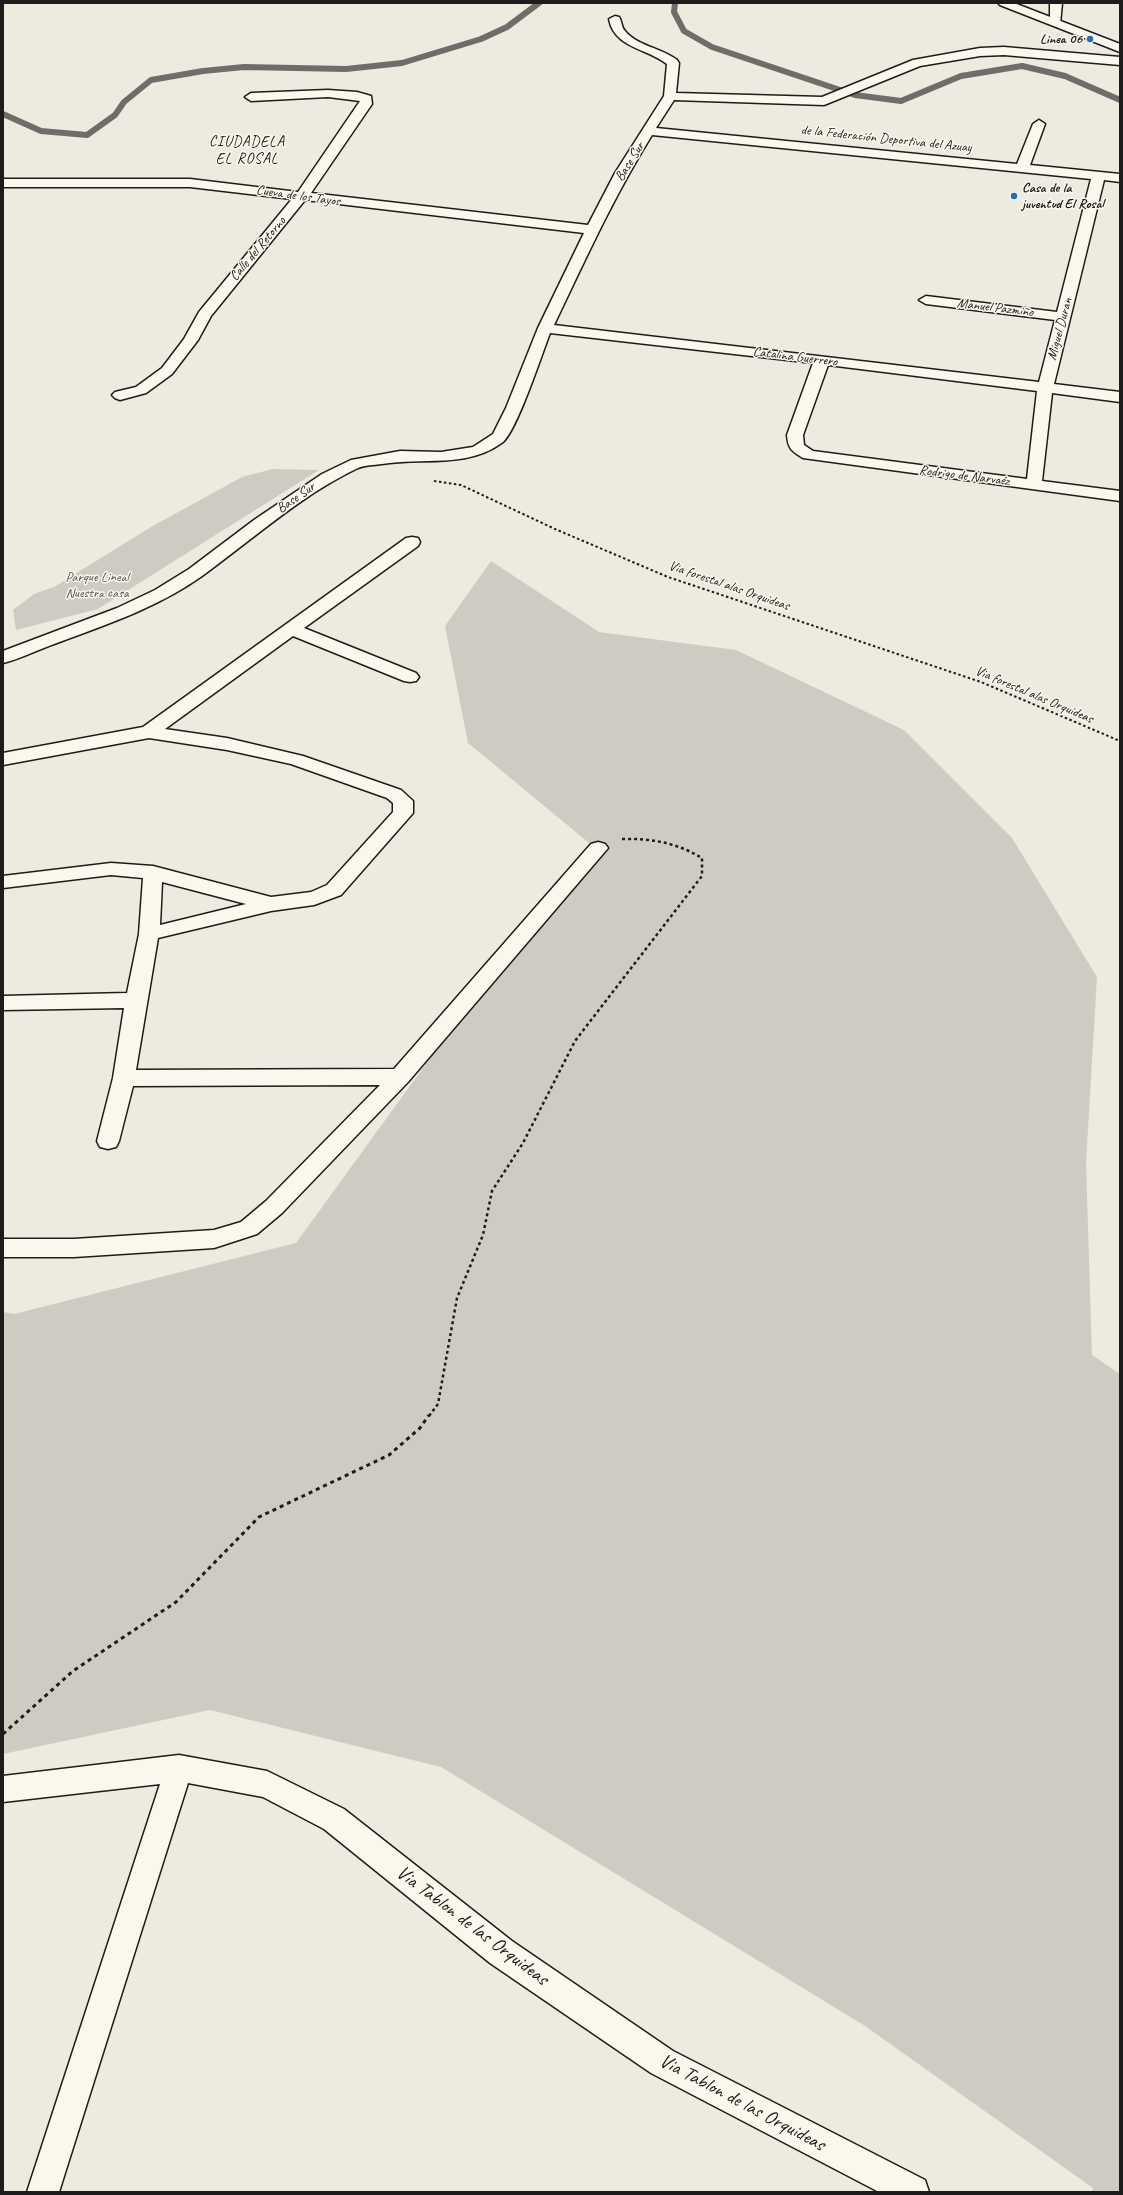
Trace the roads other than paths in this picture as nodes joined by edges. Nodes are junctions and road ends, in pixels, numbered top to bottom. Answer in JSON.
{"nodes":[{"id":1,"x":1004,"y":3,"type":"edge"},
{"id":2,"x":1056,"y":3,"type":"edge"},
{"id":3,"x":615,"y":19,"type":"dead end"},
{"id":4,"x":1056,"y":22,"type":"junction"},
{"id":5,"x":1120,"y":48,"type":"edge"},
{"id":6,"x":1120,"y":61,"type":"edge"},
{"id":7,"x":670,"y":96,"type":"junction"},
{"id":8,"x":251,"y":97,"type":"dead end"},
{"id":9,"x":1039,"y":124,"type":"dead end"},
{"id":10,"x":649,"y":131,"type":"junction"},
{"id":11,"x":1022,"y":169,"type":"junction"},
{"id":12,"x":1098,"y":177,"type":"junction"},
{"id":13,"x":1120,"y":178,"type":"edge"},
{"id":14,"x":3,"y":183,"type":"edge"},
{"id":15,"x":302,"y":196,"type":"junction"},
{"id":16,"x":592,"y":230,"type":"junction"},
{"id":17,"x":926,"y":300,"type":"dead end"},
{"id":18,"x":1063,"y":317,"type":"junction"},
{"id":19,"x":545,"y":328,"type":"junction"},
{"id":20,"x":822,"y":360,"type":"junction"},
{"id":21,"x":1045,"y":388,"type":"junction"},
{"id":22,"x":120,"y":395,"type":"dead end"},
{"id":23,"x":1120,"y":397,"type":"edge"},
{"id":24,"x":1034,"y":484,"type":"junction"},
{"id":25,"x":1120,"y":496,"type":"edge"},
{"id":26,"x":412,"y":542,"type":"dead end"},
{"id":27,"x":290,"y":629,"type":"junction"},
{"id":28,"x":3,"y":658,"type":"edge"},
{"id":29,"x":410,"y":677,"type":"dead end"},
{"id":30,"x":149,"y":732,"type":"junction"},
{"id":31,"x":3,"y":759,"type":"edge"},
{"id":32,"x":598,"y":848,"type":"road end"},
{"id":33,"x":153,"y":872,"type":"junction"},
{"id":34,"x":3,"y":882,"type":"edge"},
{"id":35,"x":271,"y":904,"type":"junction"},
{"id":36,"x":149,"y":934,"type":"junction"},
{"id":37,"x":136,"y":1000,"type":"junction"},
{"id":38,"x":3,"y":1003,"type":"edge"},
{"id":39,"x":400,"y":1077,"type":"junction"},
{"id":40,"x":124,"y":1078,"type":"junction"},
{"id":41,"x":108,"y":1141,"type":"dead end"},
{"id":42,"x":3,"y":1248,"type":"edge"},
{"id":43,"x":179,"y":1768,"type":"junction"},
{"id":44,"x":3,"y":1789,"type":"edge"},
{"id":45,"x":43,"y":2192,"type":"edge"},
{"id":46,"x":913,"y":2192,"type":"edge"}],
"edges":[{"from":1,"to":4,"type":"street"},
{"from":2,"to":4,"type":"street"},
{"from":3,"to":7,"type":"street"},
{"from":4,"to":5,"type":"street"},
{"from":6,"to":7,"type":"street"},
{"from":7,"to":10,"type":"street","name":"Base Sur"},
{"from":8,"to":15,"type":"street","name":"Calle del Retorno"},
{"from":9,"to":11,"type":"street"},
{"from":10,"to":11,"type":"street","name":"de la Federación Deportiva del Azuay"},
{"from":10,"to":16,"type":"street","name":"Base Sur"},
{"from":11,"to":12,"type":"street","name":"de la Federación Deportiva del Azuay"},
{"from":12,"to":13,"type":"street","name":"de la Federación Deportiva del Azuay"},
{"from":12,"to":18,"type":"street","name":"Miguel Duran"},
{"from":14,"to":15,"type":"street","name":"Cueva de los Tayos"},
{"from":15,"to":16,"type":"street","name":"Cueva de los Tayos"},
{"from":15,"to":22,"type":"street","name":"Calle del Retorno"},
{"from":16,"to":19,"type":"street","name":"Base Sur"},
{"from":17,"to":18,"type":"street","name":"Manuel Pazmiño"},
{"from":18,"to":21,"type":"street","name":"Miguel Duran"},
{"from":19,"to":20,"type":"street","name":"Catalina Guerrero"},
{"from":19,"to":28,"type":"street","name":"Base Sur"},
{"from":20,"to":21,"type":"street","name":"Catalina Guerrero"},
{"from":20,"to":24,"type":"street","name":"Rodrigo de Narvaéz"},
{"from":21,"to":23,"type":"street","name":"Catalina Guerrero"},
{"from":21,"to":24,"type":"street","name":"Miguel Duran"},
{"from":24,"to":25,"type":"street","name":"Rodrigo de Narvaéz"},
{"from":26,"to":27,"type":"street"},
{"from":27,"to":29,"type":"street"},
{"from":27,"to":30,"type":"street"},
{"from":30,"to":31,"type":"street"},
{"from":30,"to":35,"type":"street"},
{"from":32,"to":39,"type":"street"},
{"from":33,"to":34,"type":"street"},
{"from":33,"to":35,"type":"street"},
{"from":33,"to":36,"type":"street"},
{"from":35,"to":36,"type":"street"},
{"from":36,"to":37,"type":"street"},
{"from":37,"to":38,"type":"street"},
{"from":37,"to":40,"type":"street"},
{"from":39,"to":40,"type":"street"},
{"from":39,"to":42,"type":"street"},
{"from":40,"to":41,"type":"street"},
{"from":43,"to":44,"type":"street","name":"Via Tablon de las Orquideas"},
{"from":43,"to":45,"type":"street"},
{"from":43,"to":46,"type":"street","name":"Via Tablon de las Orquideas"}]}
